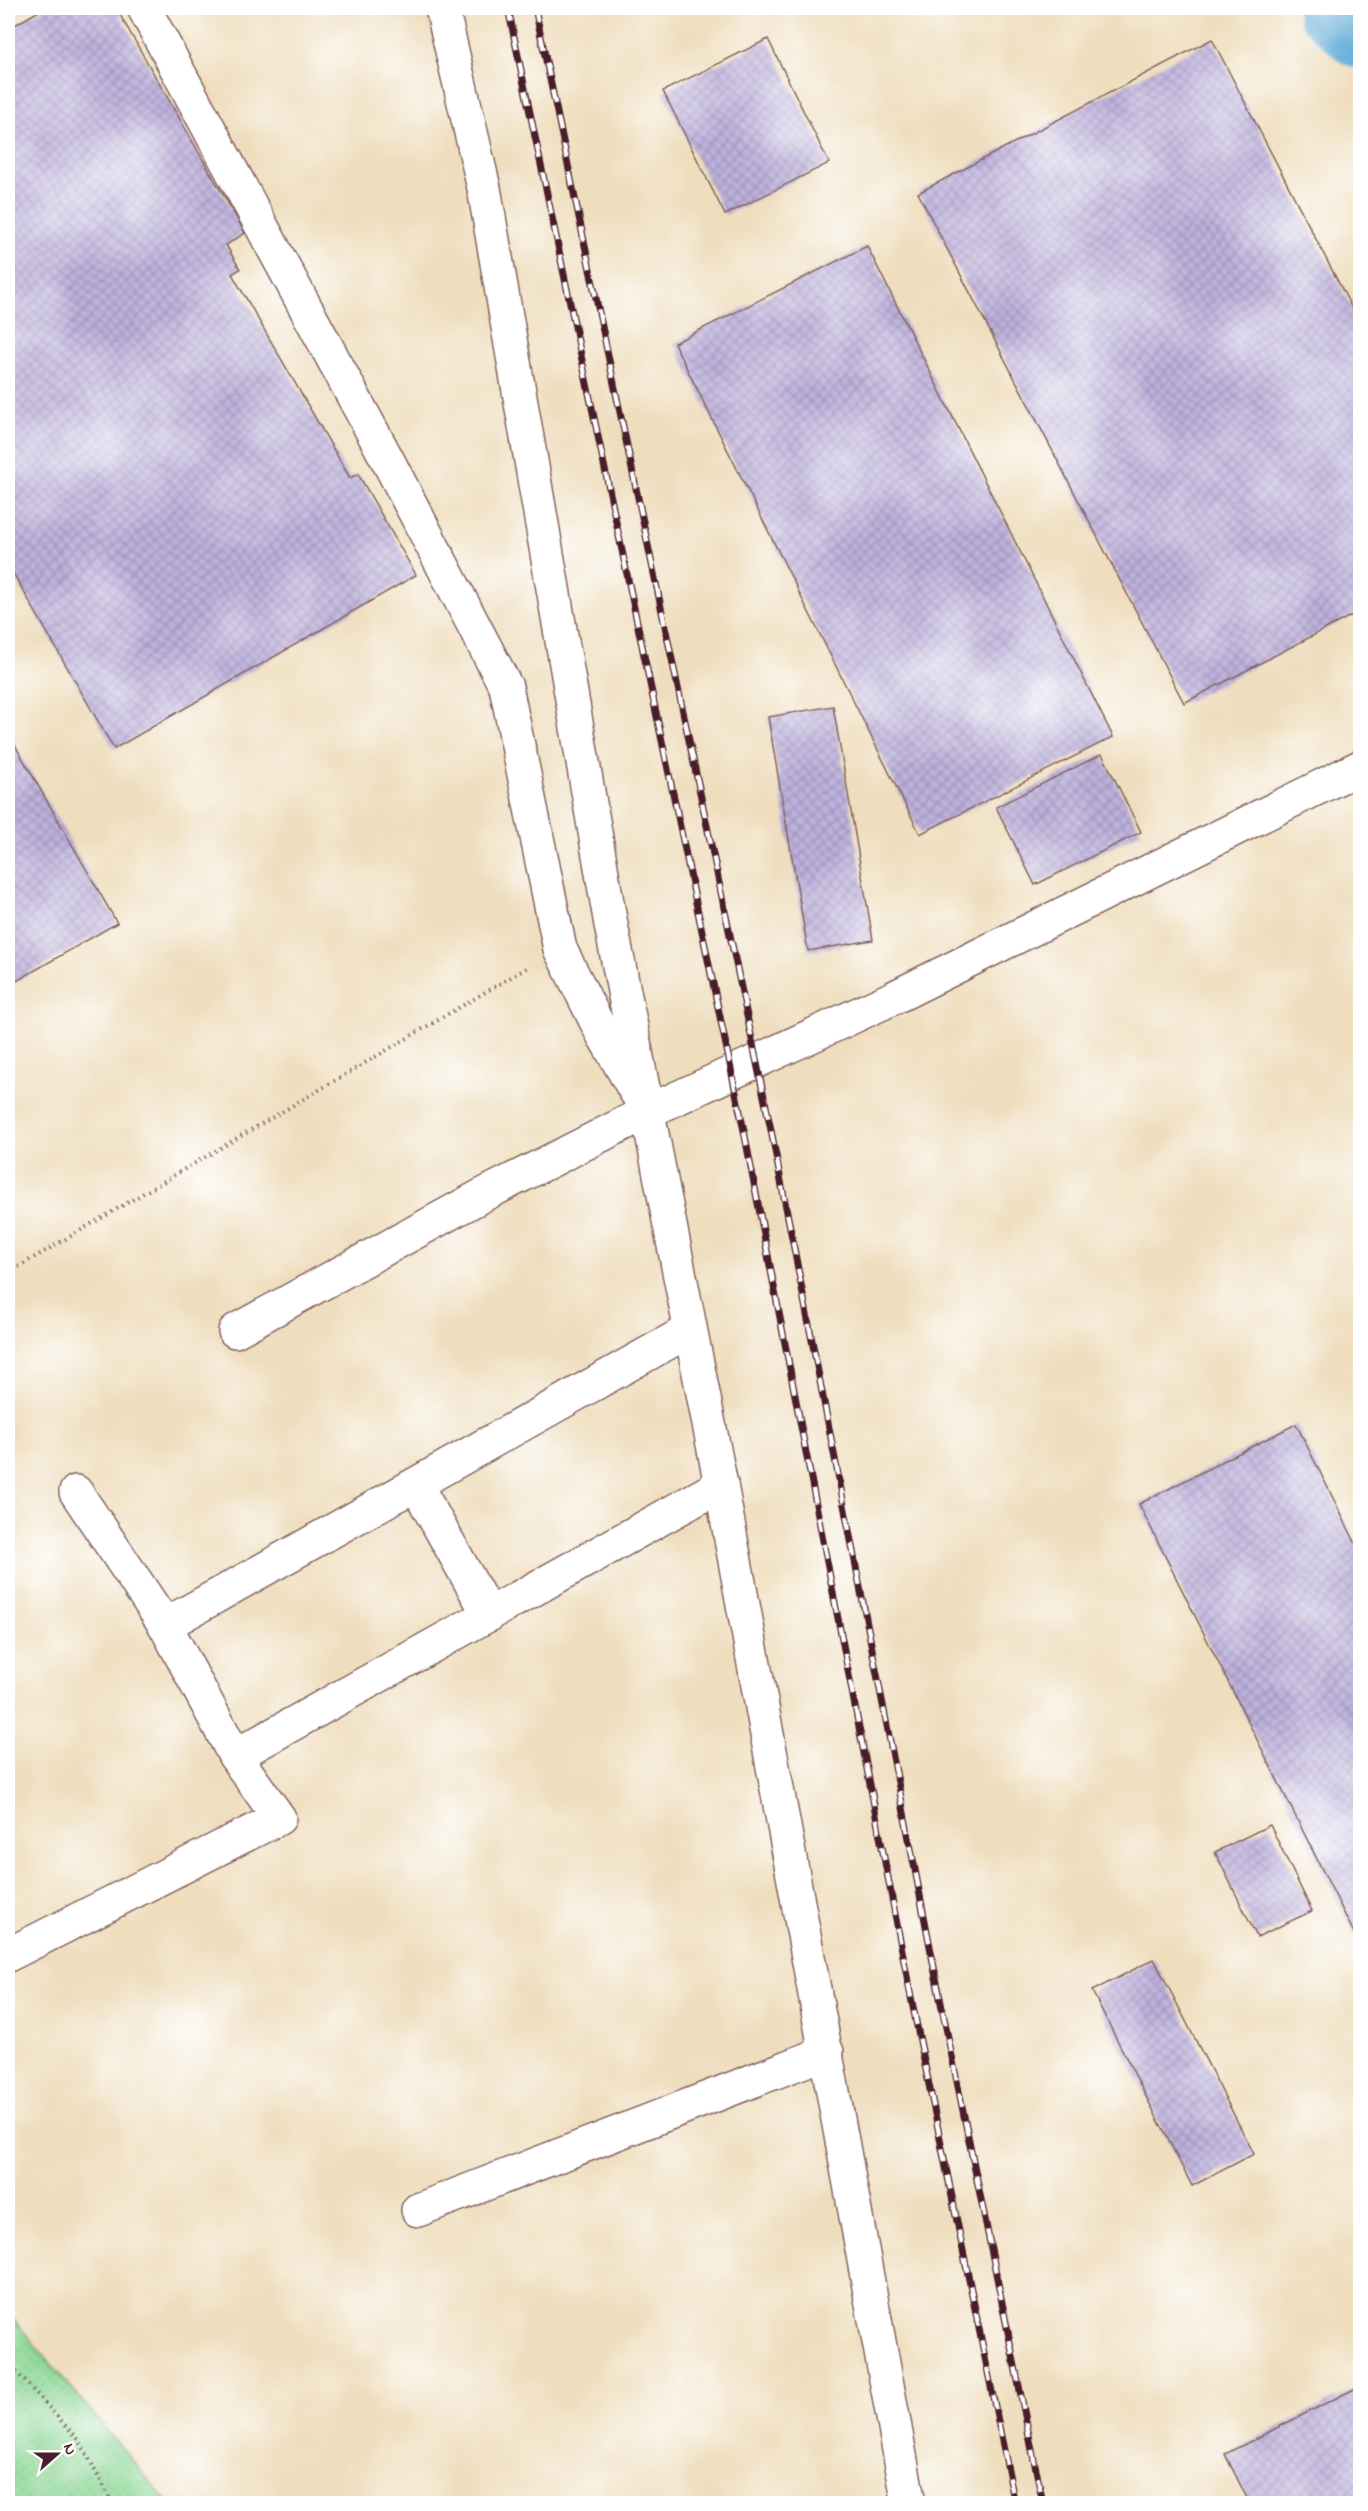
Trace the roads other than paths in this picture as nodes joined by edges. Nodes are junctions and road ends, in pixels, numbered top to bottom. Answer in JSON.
{"nodes":[{"id":1,"x":144,"y":8,"type":"edge"},
{"id":2,"x":442,"y":8,"type":"edge"},
{"id":3,"x":1360,"y":767,"type":"edge"},
{"id":4,"x":647,"y":1112,"type":"junction"},
{"id":5,"x":690,"y":1330,"type":"junction"},
{"id":6,"x":235,"y":1331,"type":"dead end"},
{"id":7,"x":416,"y":1485,"type":"junction"},
{"id":8,"x":721,"y":1485,"type":"junction"},
{"id":9,"x":76,"y":1492,"type":"dead end"},
{"id":10,"x":489,"y":1615,"type":"junction"},
{"id":11,"x":165,"y":1625,"type":"junction"},
{"id":12,"x":235,"y":1756,"type":"junction"},
{"id":13,"x":8,"y":1955,"type":"edge"},
{"id":14,"x":827,"y":2052,"type":"junction"},
{"id":15,"x":418,"y":2210,"type":"dead end"},
{"id":16,"x":909,"y":2504,"type":"edge"}],
"edges":[{"from":1,"to":4,"type":"street"},
{"from":2,"to":4,"type":"street"},
{"from":3,"to":4,"type":"street"},
{"from":4,"to":5,"type":"street"},
{"from":4,"to":6,"type":"street"},
{"from":5,"to":7,"type":"street"},
{"from":5,"to":8,"type":"street"},
{"from":7,"to":10,"type":"street"},
{"from":7,"to":11,"type":"street"},
{"from":8,"to":10,"type":"street"},
{"from":8,"to":14,"type":"street"},
{"from":9,"to":11,"type":"street"},
{"from":10,"to":12,"type":"street"},
{"from":11,"to":12,"type":"street"},
{"from":12,"to":13,"type":"street"},
{"from":14,"to":15,"type":"street"},
{"from":14,"to":16,"type":"street"}]}
